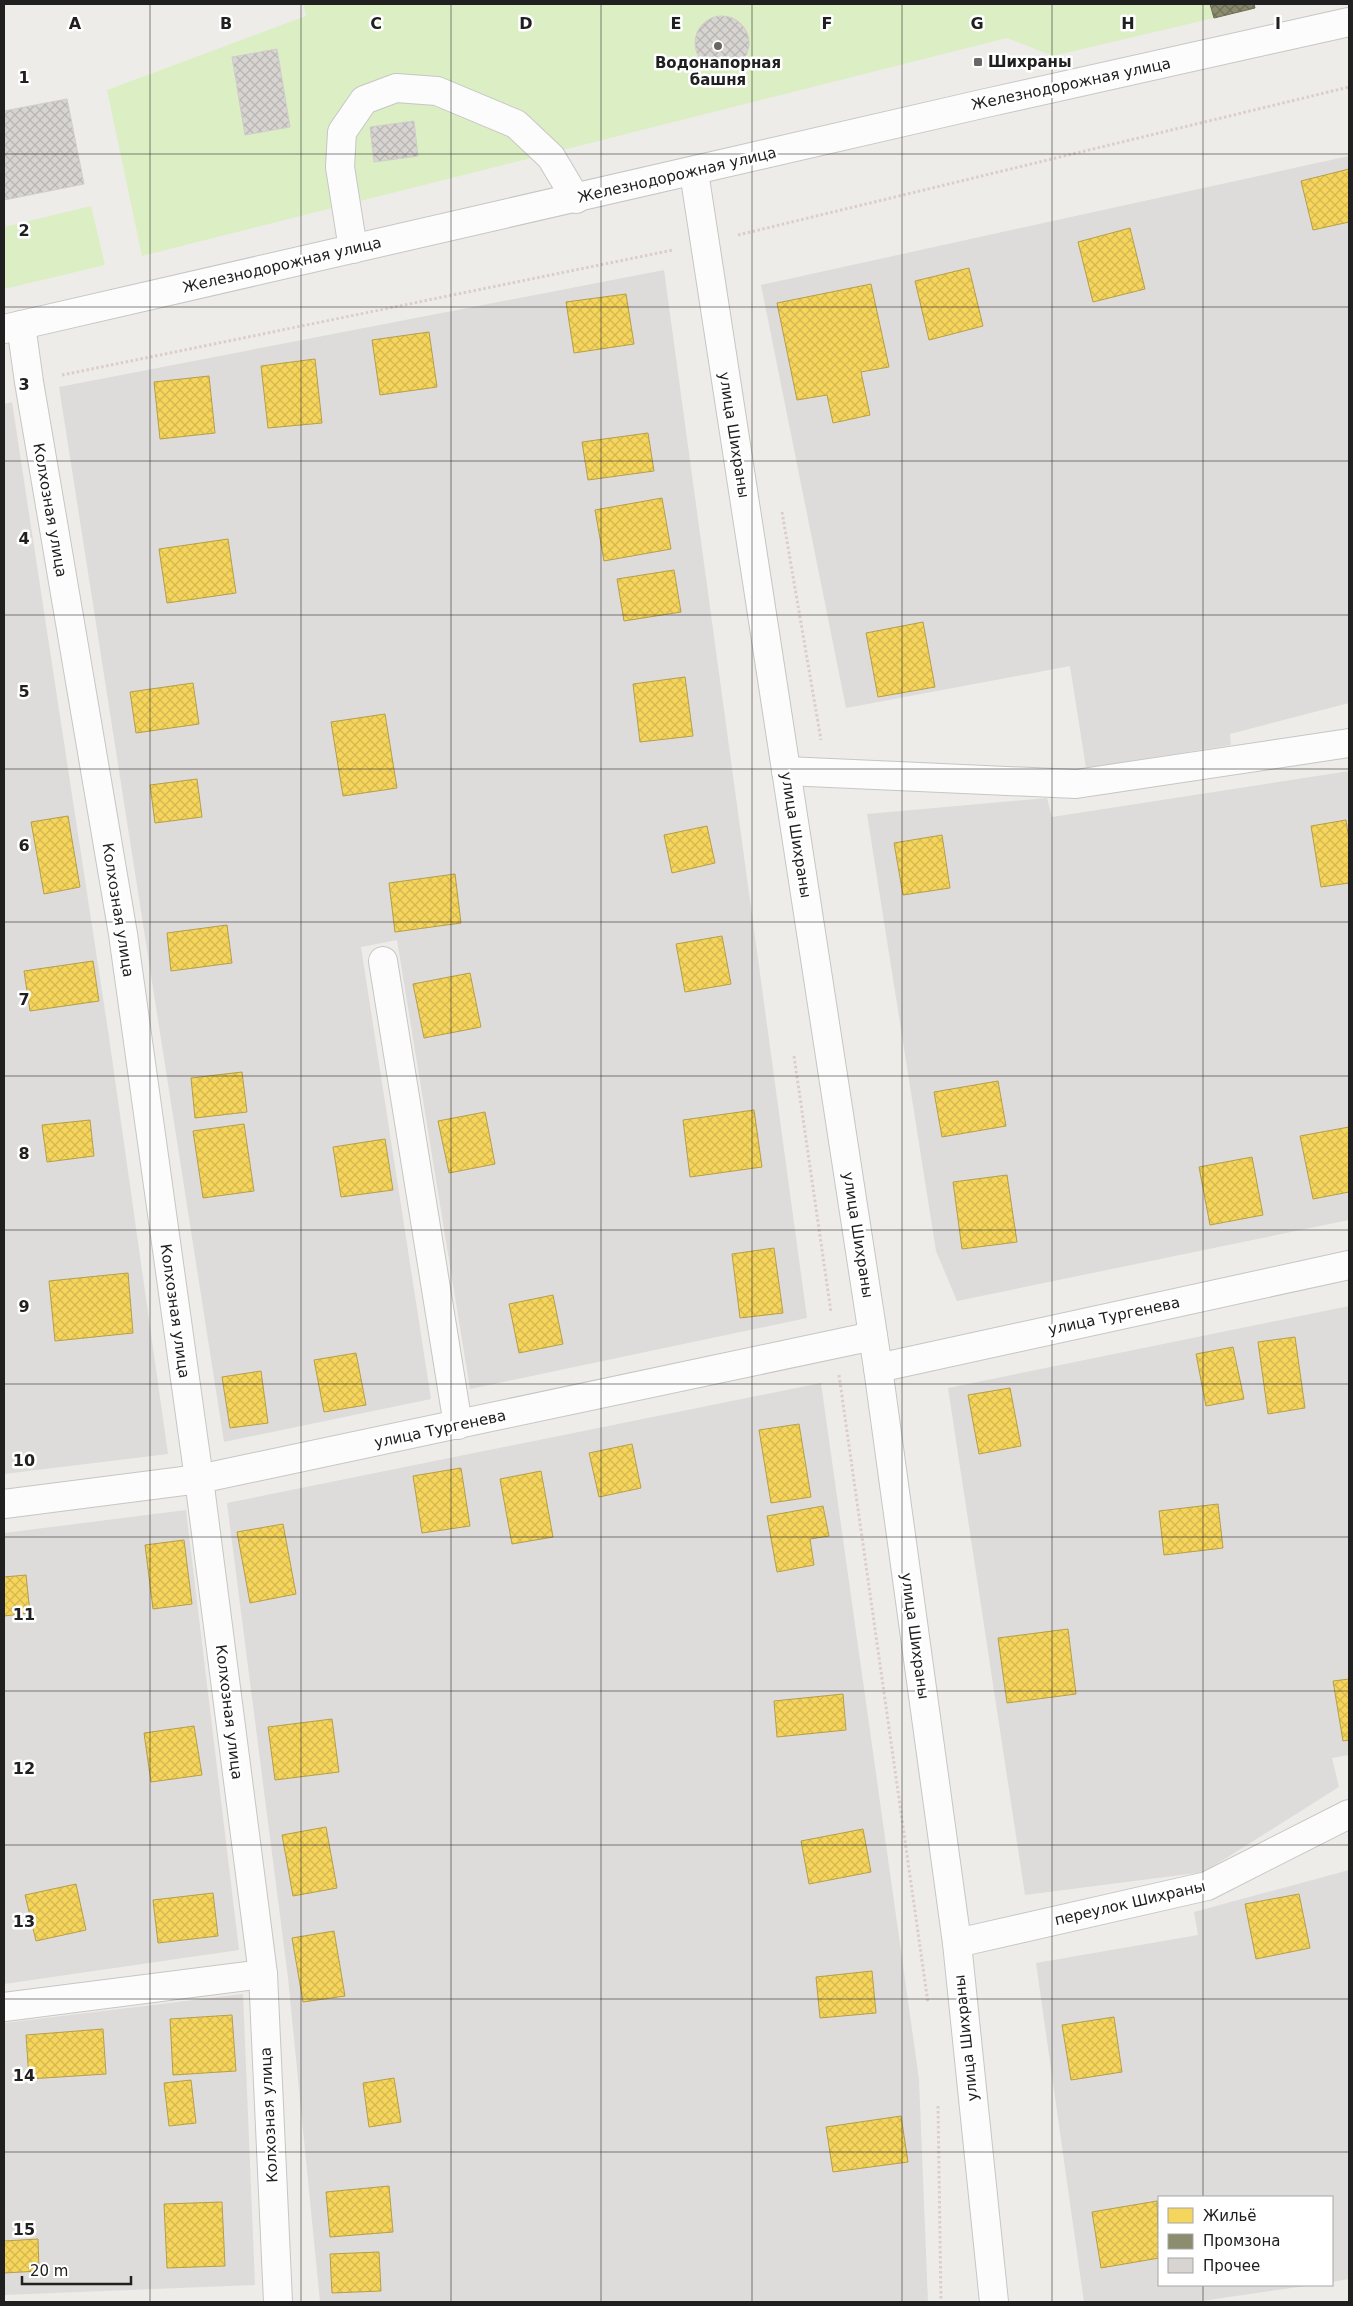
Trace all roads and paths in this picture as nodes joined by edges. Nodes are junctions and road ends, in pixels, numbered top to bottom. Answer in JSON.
{"nodes":[{"id":1,"x":1349,"y":22,"type":"edge"},
{"id":2,"x":1349,"y":87,"type":"edge"},
{"id":3,"x":694,"y":172,"type":"junction"},
{"id":4,"x":576,"y":199,"type":"junction"},
{"id":5,"x":705,"y":243,"type":"junction"},
{"id":6,"x":353,"y":249,"type":"junction"},
{"id":7,"x":12,"y":327,"type":"edge"},
{"id":8,"x":29,"y":382,"type":"junction"},
{"id":9,"x":1349,"y":744,"type":"edge"},
{"id":10,"x":786,"y":770,"type":"junction"},
{"id":11,"x":383,"y":961,"type":"dead end"},
{"id":12,"x":793,"y":1048,"type":"dead end"},
{"id":13,"x":1349,"y":1265,"type":"edge"},
{"id":14,"x":873,"y":1336,"type":"junction"},
{"id":15,"x":835,"y":1344,"type":"junction"},
{"id":16,"x":878,"y":1368,"type":"junction"},
{"id":17,"x":458,"y":1425,"type":"junction"},
{"id":18,"x":199,"y":1479,"type":"junction"},
{"id":19,"x":4,"y":1504,"type":"edge"},
{"id":20,"x":1349,"y":1814,"type":"edge"},
{"id":21,"x":957,"y":1943,"type":"junction"},
{"id":22,"x":263,"y":1974,"type":"junction"},
{"id":23,"x":4,"y":2007,"type":"edge"},
{"id":24,"x":928,"y":2009,"type":"dead end"},
{"id":25,"x":938,"y":2096,"type":"dead end"},
{"id":26,"x":278,"y":2302,"type":"edge"},
{"id":27,"x":941,"y":2302,"type":"edge"},
{"id":28,"x":994,"y":2302,"type":"edge"}],
"edges":[{"from":1,"to":3,"type":"street","name":"Железнодорожная улица"},
{"from":2,"to":5,"type":"path"},
{"from":3,"to":4,"type":"street","name":"Железнодорожная улица"},
{"from":3,"to":5,"type":"street","name":"улица Шихраны"},
{"from":4,"to":6,"type":"street","name":"Железнодорожная улица"},
{"from":4,"to":6,"type":"street"},
{"from":5,"to":8,"type":"path"},
{"from":5,"to":10,"type":"street","name":"улица Шихраны"},
{"from":6,"to":7,"type":"street","name":"Железнодорожная улица"},
{"from":7,"to":8,"type":"street","name":"Колхозная улица"},
{"from":8,"to":18,"type":"street","name":"Колхозная улица"},
{"from":9,"to":10,"type":"street"},
{"from":10,"to":14,"type":"street","name":"улица Шихраны"},
{"from":11,"to":17,"type":"street"},
{"from":12,"to":15,"type":"path"},
{"from":13,"to":16,"type":"street","name":"улица Тургенева"},
{"from":14,"to":15,"type":"street","name":"улица Тургенева"},
{"from":14,"to":16,"type":"street","name":"улица Шихраны"},
{"from":15,"to":17,"type":"street","name":"улица Тургенева"},
{"from":15,"to":24,"type":"path"},
{"from":16,"to":21,"type":"street","name":"улица Шихраны"},
{"from":17,"to":18,"type":"street","name":"улица Тургенева"},
{"from":18,"to":19,"type":"street","name":"улица Тургенева"},
{"from":18,"to":22,"type":"street","name":"Колхозная улица"},
{"from":20,"to":21,"type":"street","name":"переулок Шихраны"},
{"from":21,"to":28,"type":"street","name":"улица Шихраны"},
{"from":22,"to":23,"type":"street"},
{"from":22,"to":26,"type":"street","name":"Колхозная улица"},
{"from":25,"to":27,"type":"path"}]}
